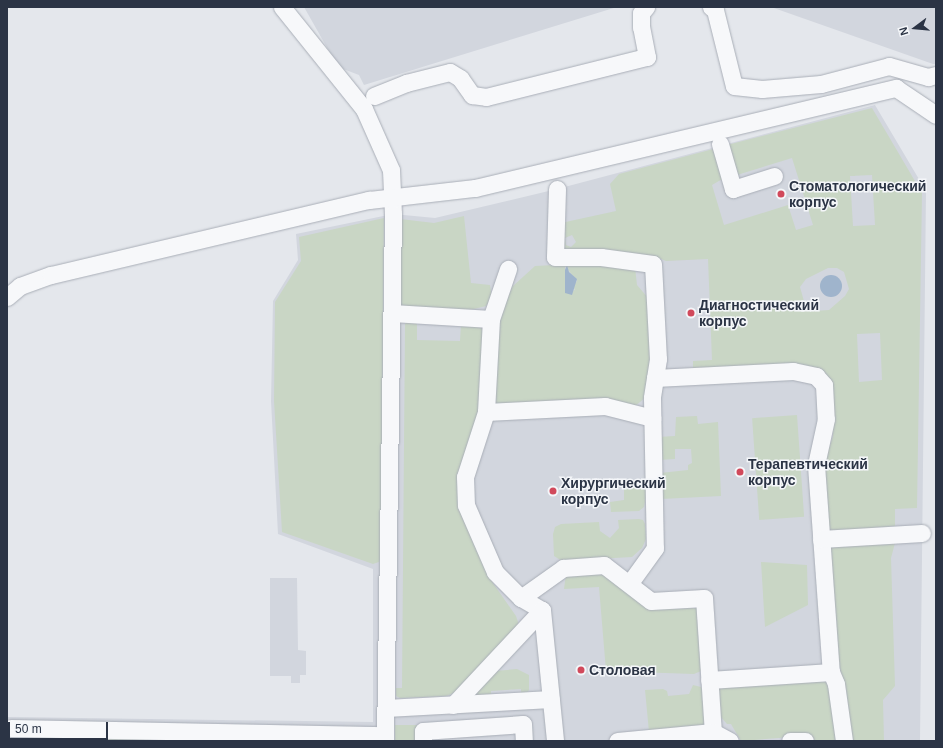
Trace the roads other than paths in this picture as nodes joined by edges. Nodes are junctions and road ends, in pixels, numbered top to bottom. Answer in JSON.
{"nodes":[{"id":1,"x":282,"y":7,"type":"edge"},
{"id":2,"x":646,"y":7,"type":"edge"},
{"id":3,"x":711,"y":7,"type":"edge"},
{"id":4,"x":936,"y":75,"type":"edge"},
{"id":5,"x":374,"y":96,"type":"dead end"},
{"id":6,"x":936,"y":114,"type":"edge"},
{"id":7,"x":720,"y":144,"type":"dead end"},
{"id":8,"x":774,"y":176,"type":"dead end"},
{"id":9,"x":557,"y":189,"type":"dead end"},
{"id":10,"x":393,"y":197,"type":"junction"},
{"id":11,"x":508,"y":269,"type":"dead end"},
{"id":12,"x":7,"y":296,"type":"edge"},
{"id":13,"x":392,"y":313,"type":"junction"},
{"id":14,"x":491,"y":319,"type":"junction"},
{"id":15,"x":655,"y":378,"type":"junction"},
{"id":16,"x":486,"y":412,"type":"junction"},
{"id":17,"x":652,"y":418,"type":"junction"},
{"id":18,"x":922,"y":533,"type":"dead end"},
{"id":19,"x":822,"y":539,"type":"junction"},
{"id":20,"x":629,"y":584,"type":"junction"},
{"id":21,"x":521,"y":598,"type":"junction"},
{"id":22,"x":542,"y":610,"type":"junction"},
{"id":23,"x":831,"y":672,"type":"junction"},
{"id":24,"x":709,"y":680,"type":"junction"},
{"id":25,"x":551,"y":699,"type":"junction"},
{"id":26,"x":452,"y":705,"type":"junction"},
{"id":27,"x":386,"y":708,"type":"junction"},
{"id":28,"x":10,"y":728,"type":"dead end"},
{"id":29,"x":713,"y":732,"type":"junction"},
{"id":30,"x":385,"y":738,"type":"edge"},
{"id":31,"x":423,"y":741,"type":"edge"},
{"id":32,"x":524,"y":741,"type":"edge"},
{"id":33,"x":555,"y":741,"type":"edge"},
{"id":34,"x":616,"y":741,"type":"edge"},
{"id":35,"x":730,"y":741,"type":"edge"},
{"id":36,"x":790,"y":741,"type":"edge"},
{"id":37,"x":805,"y":741,"type":"edge"},
{"id":38,"x":844,"y":741,"type":"edge"}],
"edges":[{"from":1,"to":10,"type":"street"},
{"from":2,"to":5,"type":"street"},
{"from":3,"to":4,"type":"street"},
{"from":6,"to":10,"type":"street"},
{"from":7,"to":8,"type":"street"},
{"from":9,"to":15,"type":"street"},
{"from":10,"to":12,"type":"street"},
{"from":10,"to":13,"type":"street"},
{"from":11,"to":14,"type":"street"},
{"from":13,"to":14,"type":"street"},
{"from":13,"to":27,"type":"street"},
{"from":14,"to":16,"type":"street"},
{"from":15,"to":17,"type":"street"},
{"from":15,"to":19,"type":"street"},
{"from":16,"to":17,"type":"street"},
{"from":16,"to":21,"type":"street"},
{"from":17,"to":20,"type":"street"},
{"from":18,"to":19,"type":"street"},
{"from":19,"to":23,"type":"street"},
{"from":20,"to":21,"type":"street"},
{"from":20,"to":24,"type":"street"},
{"from":21,"to":22,"type":"street"},
{"from":22,"to":25,"type":"street"},
{"from":22,"to":26,"type":"street"},
{"from":23,"to":24,"type":"street"},
{"from":23,"to":38,"type":"street"},
{"from":24,"to":29,"type":"street"},
{"from":25,"to":26,"type":"street"},
{"from":25,"to":33,"type":"street"},
{"from":26,"to":27,"type":"street"},
{"from":27,"to":30,"type":"street"},
{"from":28,"to":30,"type":"street"},
{"from":29,"to":34,"type":"street"},
{"from":29,"to":35,"type":"street"},
{"from":31,"to":32,"type":"street"},
{"from":36,"to":37,"type":"street"}]}
